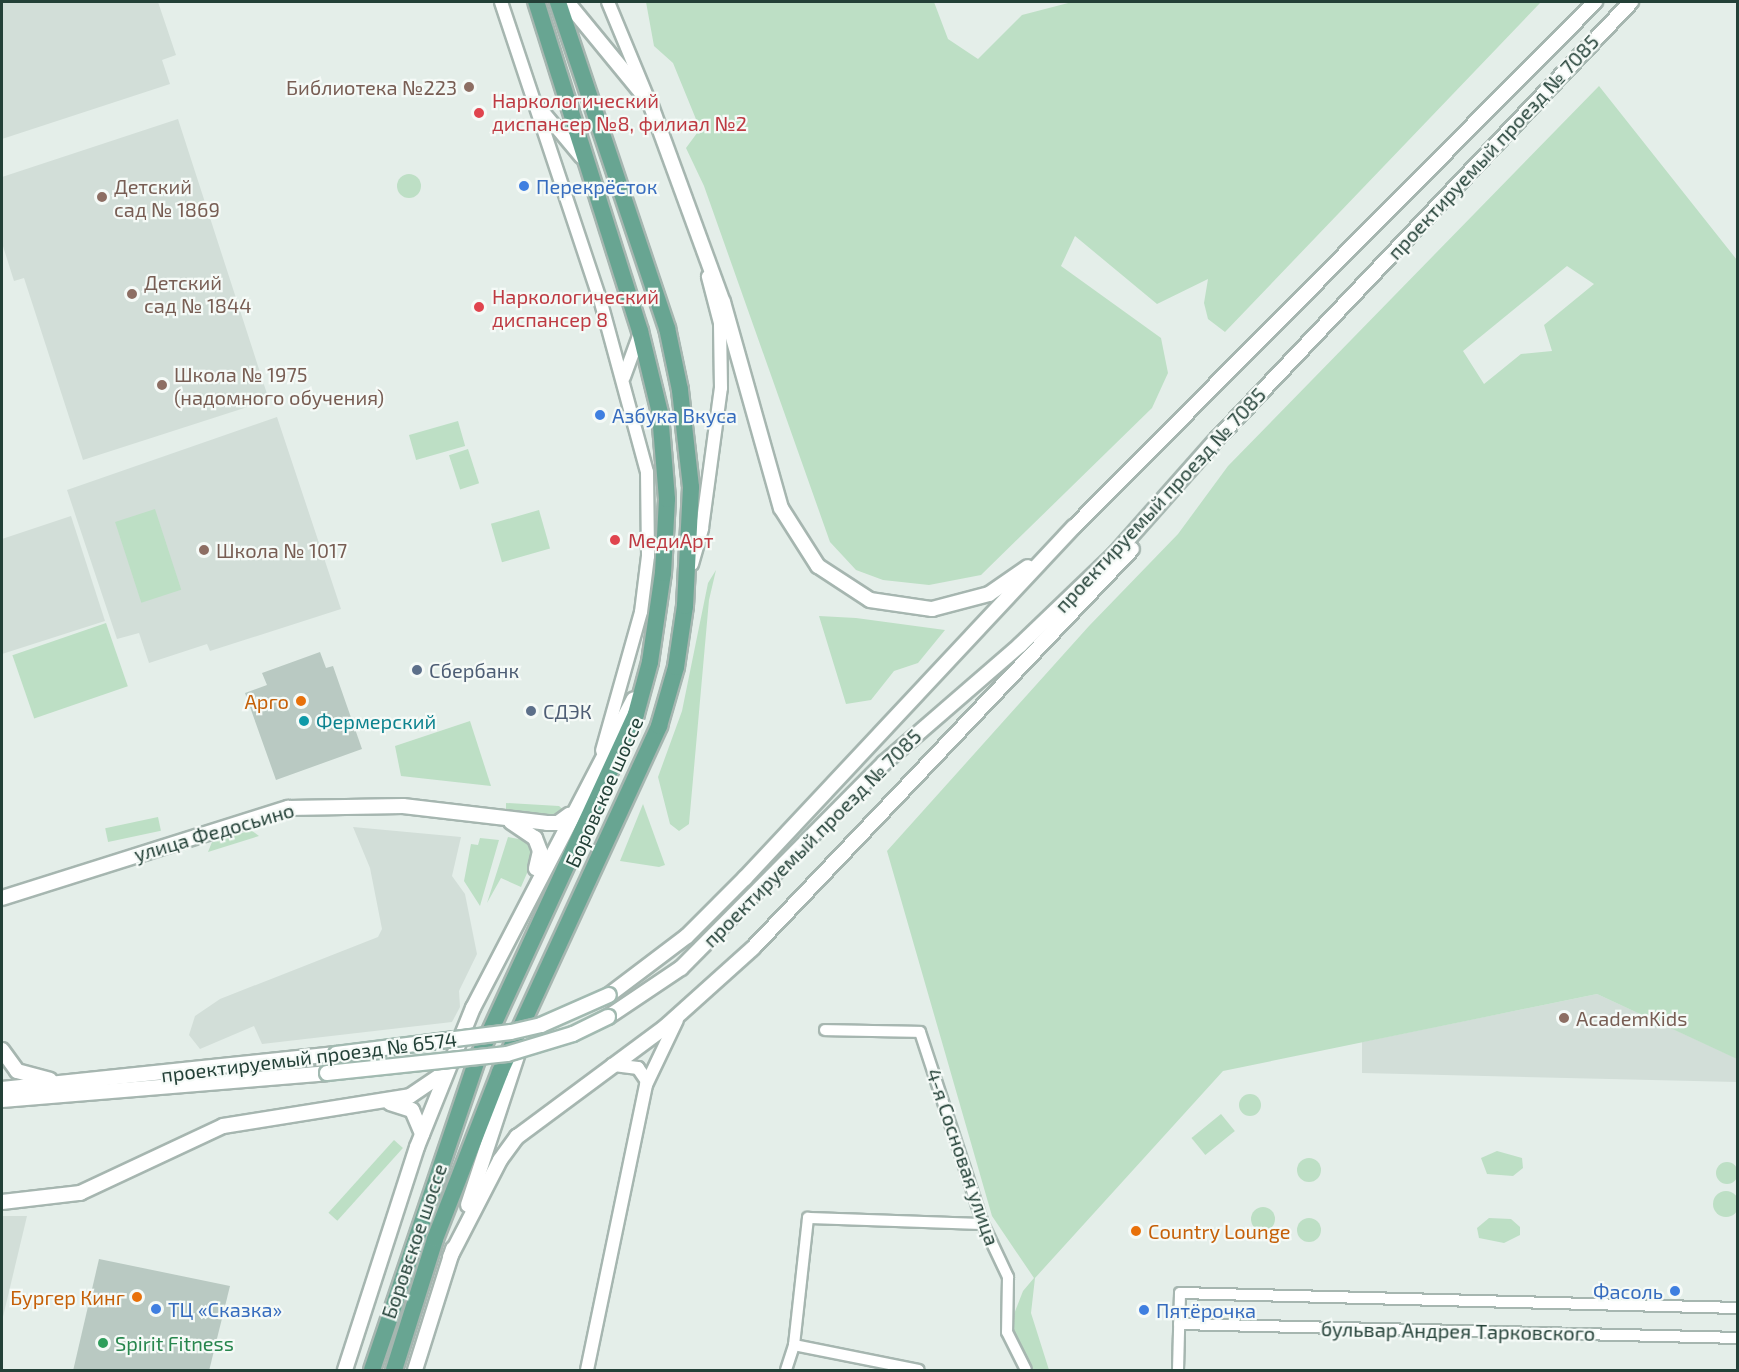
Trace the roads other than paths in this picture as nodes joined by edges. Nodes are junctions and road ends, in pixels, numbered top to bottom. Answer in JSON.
{"nodes":[{"id":1,"x":501,"y":2,"type":"edge"},
{"id":2,"x":507,"y":2,"type":"edge"},
{"id":3,"x":536,"y":2,"type":"edge"},
{"id":4,"x":558,"y":2,"type":"edge"},
{"id":5,"x":567,"y":2,"type":"edge"},
{"id":6,"x":608,"y":2,"type":"edge"},
{"id":7,"x":1595,"y":2,"type":"edge"},
{"id":8,"x":1631,"y":2,"type":"edge"},
{"id":9,"x":506,"y":16,"type":"junction"},
{"id":10,"x":533,"y":98,"type":"junction"},
{"id":11,"x":650,"y":103,"type":"junction"},
{"id":12,"x":589,"y":167,"type":"junction"},
{"id":13,"x":701,"y":251,"type":"junction"},
{"id":14,"x":640,"y":332,"type":"junction"},
{"id":15,"x":624,"y":376,"type":"junction"},
{"id":16,"x":1215,"y":441,"type":"junction"},
{"id":17,"x":1074,"y":527,"type":"junction"},
{"id":18,"x":688,"y":576,"type":"junction"},
{"id":19,"x":650,"y":662,"type":"junction"},
{"id":20,"x":599,"y":759,"type":"junction"},
{"id":21,"x":578,"y":804,"type":"junction"},
{"id":22,"x":504,"y":819,"type":"junction"},
{"id":23,"x":532,"y":887,"type":"junction"},
{"id":24,"x":2,"y":898,"type":"edge"},
{"id":25,"x":560,"y":938,"type":"junction"},
{"id":26,"x":609,"y":995,"type":"joint"},
{"id":27,"x":688,"y":1006,"type":"junction"},
{"id":28,"x":608,"y":1017,"type":"joint"},
{"id":29,"x":825,"y":1030,"type":"dead end"},
{"id":30,"x":2,"y":1050,"type":"edge"},
{"id":31,"x":612,"y":1065,"type":"junction"},
{"id":32,"x":446,"y":1071,"type":"junction"},
{"id":33,"x":70,"y":1083,"type":"junction"},
{"id":34,"x":646,"y":1084,"type":"junction"},
{"id":35,"x":2,"y":1089,"type":"edge"},
{"id":36,"x":25,"y":1099,"type":"junction"},
{"id":37,"x":2,"y":1100,"type":"edge"},
{"id":38,"x":385,"y":1102,"type":"junction"},
{"id":39,"x":2,"y":1106,"type":"edge"},
{"id":40,"x":422,"y":1136,"type":"junction"},
{"id":41,"x":2,"y":1202,"type":"edge"},
{"id":42,"x":983,"y":1224,"type":"junction"},
{"id":43,"x":450,"y":1257,"type":"junction"},
{"id":44,"x":1737,"y":1308,"type":"edge"},
{"id":45,"x":1179,"y":1324,"type":"junction"},
{"id":46,"x":1737,"y":1338,"type":"edge"},
{"id":47,"x":794,"y":1346,"type":"junction"},
{"id":48,"x":345,"y":1371,"type":"edge"},
{"id":49,"x":372,"y":1371,"type":"edge"},
{"id":50,"x":394,"y":1371,"type":"edge"},
{"id":51,"x":415,"y":1371,"type":"edge"},
{"id":52,"x":586,"y":1371,"type":"edge"},
{"id":53,"x":786,"y":1371,"type":"edge"},
{"id":54,"x":919,"y":1371,"type":"edge"},
{"id":55,"x":1026,"y":1371,"type":"edge"},
{"id":56,"x":1178,"y":1371,"type":"edge"}],
"edges":[{"from":1,"to":9,"type":"street"},
{"from":2,"to":9,"type":"street"},
{"from":3,"to":12,"type":"main road","name":"Боровское шоссе"},
{"from":4,"to":18,"type":"main road","name":"Боровское шоссе"},
{"from":5,"to":11,"type":"main road"},
{"from":6,"to":11,"type":"street"},
{"from":7,"to":17,"type":"main road","name":"проектируемый проезд № 7085"},
{"from":8,"to":16,"type":"main road","name":"проектируемый проезд № 7085"},
{"from":9,"to":10,"type":"street"},
{"from":10,"to":12,"type":"street"},
{"from":10,"to":15,"type":"street"},
{"from":11,"to":13,"type":"main road"},
{"from":12,"to":14,"type":"main road","name":"Боровское шоссе"},
{"from":13,"to":17,"type":"main road"},
{"from":13,"to":18,"type":"street"},
{"from":14,"to":15,"type":"street"},
{"from":14,"to":19,"type":"main road","name":"Боровское шоссе"},
{"from":15,"to":20,"type":"street"},
{"from":16,"to":27,"type":"main road"},
{"from":16,"to":28,"type":"main road","name":"проектируемый проезд № 7085"},
{"from":17,"to":26,"type":"main road","name":"проектируемый проезд № 7085"},
{"from":18,"to":25,"type":"main road","name":"Боровское шоссе"},
{"from":19,"to":20,"type":"main road"},
{"from":19,"to":49,"type":"main road","name":"Боровское шоссе"},
{"from":20,"to":21,"type":"main road"},
{"from":21,"to":22,"type":"main road","name":"улица Федосьино"},
{"from":21,"to":23,"type":"main road"},
{"from":22,"to":23,"type":"main road"},
{"from":22,"to":24,"type":"main road","name":"улица Федосьино"},
{"from":23,"to":32,"type":"main road"},
{"from":25,"to":43,"type":"main road"},
{"from":25,"to":50,"type":"main road","name":"Боровское шоссе"},
{"from":26,"to":33,"type":"main road","name":"проектируемый проезд № 6574","bridge":true},
{"from":27,"to":31,"type":"main road"},
{"from":27,"to":34,"type":"street"},
{"from":28,"to":36,"type":"main road","name":"проектируемый проезд № 6574","bridge":true},
{"from":29,"to":42,"type":"street","name":"4-я Сосновая улица"},
{"from":30,"to":33,"type":"main road"},
{"from":31,"to":34,"type":"street"},
{"from":31,"to":43,"type":"main road"},
{"from":32,"to":38,"type":"main road"},
{"from":32,"to":40,"type":"main road"},
{"from":33,"to":35,"type":"main road","name":"проектируемый проезд № 6574"},
{"from":34,"to":52,"type":"street"},
{"from":36,"to":37,"type":"main road","name":"проектируемый проезд № 6574"},
{"from":36,"to":39,"type":"main road"},
{"from":38,"to":40,"type":"main road"},
{"from":38,"to":41,"type":"main road"},
{"from":40,"to":48,"type":"main road"},
{"from":42,"to":47,"type":"street"},
{"from":42,"to":55,"type":"street","name":"4-я Сосновая улица"},
{"from":43,"to":51,"type":"main road"},
{"from":44,"to":45,"type":"street","name":"бульвар Андрея Тарковского"},
{"from":45,"to":46,"type":"street","name":"бульвар Андрея Тарковского"},
{"from":45,"to":56,"type":"street"},
{"from":47,"to":53,"type":"street"},
{"from":47,"to":54,"type":"street"}]}
